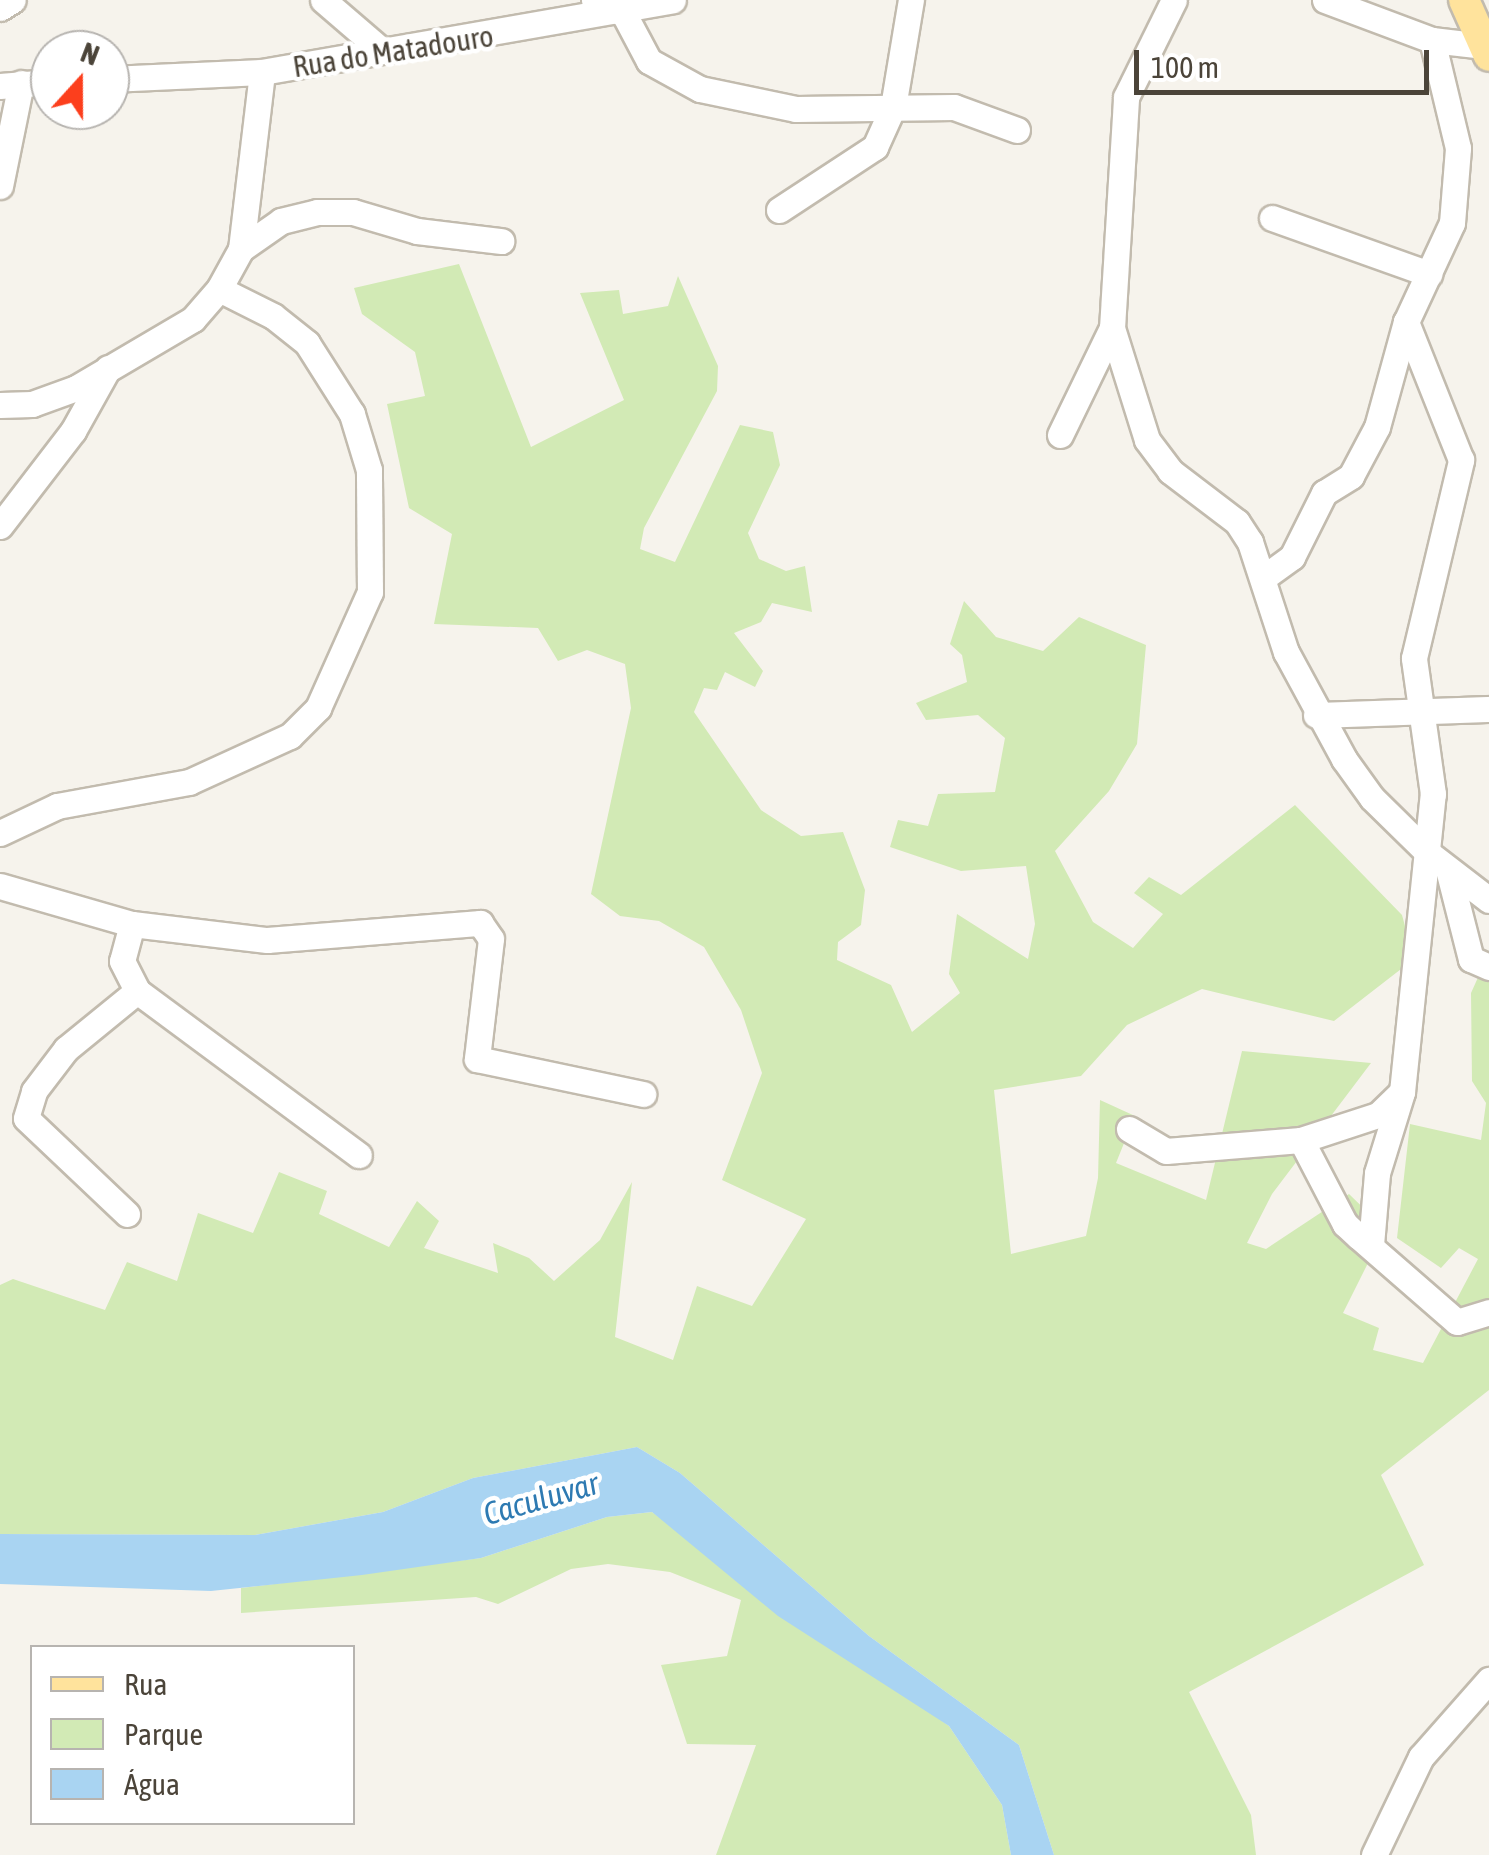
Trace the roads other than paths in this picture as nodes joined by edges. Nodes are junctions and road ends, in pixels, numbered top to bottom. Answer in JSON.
{"nodes":[{"id":1,"x":14,"y":0,"type":"edge"},
{"id":2,"x":323,"y":0,"type":"edge"},
{"id":3,"x":594,"y":0,"type":"edge"},
{"id":4,"x":673,"y":0,"type":"edge"},
{"id":5,"x":911,"y":0,"type":"edge"},
{"id":6,"x":1174,"y":0,"type":"edge"},
{"id":7,"x":1325,"y":0,"type":"edge"},
{"id":8,"x":1333,"y":0,"type":"edge"},
{"id":9,"x":1464,"y":0,"type":"edge"},
{"id":10,"x":0,"y":8,"type":"edge"},
{"id":11,"x":624,"y":14,"type":"junction"},
{"id":12,"x":1432,"y":40,"type":"junction"},
{"id":13,"x":380,"y":49,"type":"junction"},
{"id":14,"x":1486,"y":51,"type":"edge"},
{"id":15,"x":262,"y":72,"type":"junction"},
{"id":16,"x":130,"y":79,"type":"edge"},
{"id":17,"x":11,"y":84,"type":"edge"},
{"id":18,"x":892,"y":107,"type":"junction"},
{"id":19,"x":1017,"y":130,"type":"dead end"},
{"id":20,"x":0,"y":186,"type":"edge"},
{"id":21,"x":779,"y":210,"type":"dead end"},
{"id":22,"x":1272,"y":218,"type":"dead end"},
{"id":23,"x":501,"y":241,"type":"dead end"},
{"id":24,"x":241,"y":249,"type":"junction"},
{"id":25,"x":1429,"y":274,"type":"junction"},
{"id":26,"x":219,"y":289,"type":"junction"},
{"id":27,"x":1406,"y":322,"type":"junction"},
{"id":28,"x":1112,"y":328,"type":"junction"},
{"id":29,"x":108,"y":368,"type":"junction"},
{"id":30,"x":0,"y":405,"type":"edge"},
{"id":31,"x":1060,"y":436,"type":"dead end"},
{"id":32,"x":0,"y":526,"type":"edge"},
{"id":33,"x":1263,"y":578,"type":"junction"},
{"id":34,"x":1416,"y":707,"type":"junction"},
{"id":35,"x":1489,"y":709,"type":"edge"},
{"id":36,"x":1316,"y":716,"type":"junction"},
{"id":37,"x":0,"y":833,"type":"edge"},
{"id":38,"x":1428,"y":853,"type":"junction"},
{"id":39,"x":1449,"y":873,"type":"junction"},
{"id":40,"x":0,"y":886,"type":"edge"},
{"id":41,"x":1489,"y":900,"type":"edge"},
{"id":42,"x":132,"y":924,"type":"junction"},
{"id":43,"x":1489,"y":967,"type":"edge"},
{"id":44,"x":137,"y":991,"type":"junction"},
{"id":45,"x":1402,"y":1092,"type":"junction"},
{"id":46,"x":643,"y":1094,"type":"dead end"},
{"id":47,"x":1128,"y":1130,"type":"dead end"},
{"id":48,"x":1301,"y":1140,"type":"junction"},
{"id":49,"x":359,"y":1154,"type":"dead end"},
{"id":50,"x":127,"y":1214,"type":"dead end"},
{"id":51,"x":1371,"y":1246,"type":"junction"},
{"id":52,"x":1489,"y":1312,"type":"edge"},
{"id":53,"x":1489,"y":1680,"type":"edge"},
{"id":54,"x":1374,"y":1855,"type":"edge"}],
"edges":[{"from":1,"to":10,"type":"street"},
{"from":2,"to":13,"type":"street"},
{"from":3,"to":11,"type":"street"},
{"from":4,"to":11,"type":"street","name":"Rua do Matadouro"},
{"from":5,"to":18,"type":"street"},
{"from":6,"to":28,"type":"street"},
{"from":7,"to":8,"type":"street"},
{"from":8,"to":12,"type":"street"},
{"from":9,"to":14,"type":"main road"},
{"from":11,"to":13,"type":"street","name":"Rua do Matadouro"},
{"from":11,"to":18,"type":"street"},
{"from":12,"to":14,"type":"street"},
{"from":12,"to":25,"type":"street"},
{"from":13,"to":15,"type":"street","name":"Rua do Matadouro"},
{"from":15,"to":16,"type":"street","name":"Rua do Matadouro"},
{"from":15,"to":24,"type":"street"},
{"from":17,"to":20,"type":"street"},
{"from":18,"to":19,"type":"street"},
{"from":18,"to":21,"type":"street"},
{"from":22,"to":25,"type":"street"},
{"from":23,"to":24,"type":"street"},
{"from":24,"to":26,"type":"street"},
{"from":25,"to":27,"type":"street"},
{"from":26,"to":29,"type":"street"},
{"from":26,"to":37,"type":"street"},
{"from":27,"to":33,"type":"street"},
{"from":27,"to":34,"type":"street"},
{"from":28,"to":31,"type":"street"},
{"from":28,"to":33,"type":"street"},
{"from":29,"to":30,"type":"street"},
{"from":29,"to":32,"type":"street"},
{"from":33,"to":36,"type":"street"},
{"from":34,"to":35,"type":"street"},
{"from":34,"to":36,"type":"street"},
{"from":34,"to":38,"type":"street"},
{"from":36,"to":38,"type":"street"},
{"from":38,"to":39,"type":"street"},
{"from":38,"to":45,"type":"street"},
{"from":39,"to":41,"type":"street"},
{"from":39,"to":43,"type":"street"},
{"from":40,"to":42,"type":"street"},
{"from":42,"to":44,"type":"street"},
{"from":42,"to":46,"type":"street"},
{"from":44,"to":49,"type":"street"},
{"from":44,"to":50,"type":"street"},
{"from":45,"to":48,"type":"street"},
{"from":45,"to":51,"type":"street"},
{"from":47,"to":48,"type":"street"},
{"from":48,"to":51,"type":"street"},
{"from":51,"to":52,"type":"street"},
{"from":53,"to":54,"type":"street"}]}
